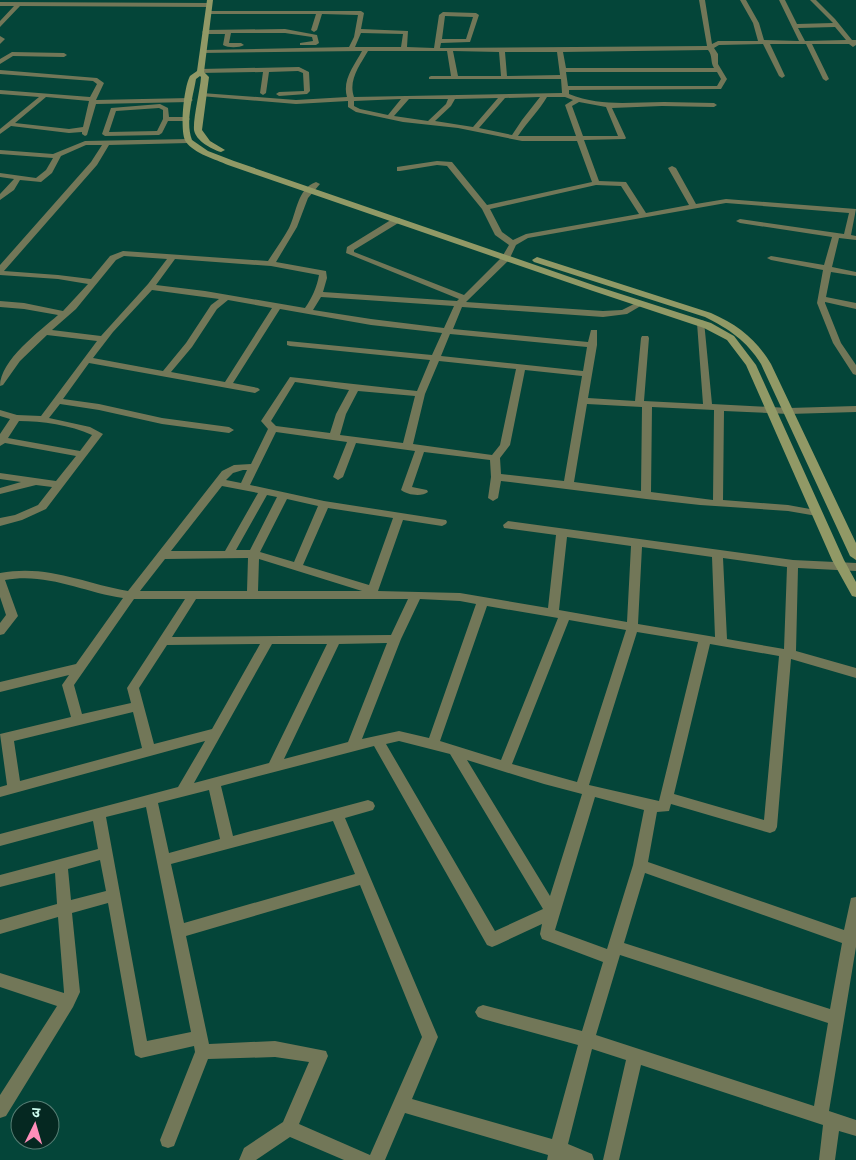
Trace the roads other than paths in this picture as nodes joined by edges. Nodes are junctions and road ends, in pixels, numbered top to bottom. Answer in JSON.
{"nodes":[{"id":1,"x":702,"y":0,"type":"edge"},
{"id":2,"x":743,"y":0,"type":"edge"},
{"id":3,"x":782,"y":0,"type":"edge"},
{"id":4,"x":813,"y":0,"type":"edge"},
{"id":5,"x":0,"y":4,"type":"edge"},
{"id":6,"x":18,"y":5,"type":"junction"},
{"id":7,"x":209,"y":6,"type":"edge"},
{"id":8,"x":320,"y":12,"type":"junction"},
{"id":9,"x":0,"y":25,"type":"edge"},
{"id":10,"x":837,"y":25,"type":"junction"},
{"id":11,"x":794,"y":26,"type":"junction"},
{"id":12,"x":314,"y":30,"type":"dead end"},
{"id":13,"x":358,"y":31,"type":"junction"},
{"id":14,"x":206,"y":32,"type":"junction"},
{"id":15,"x":228,"y":32,"type":"junction"},
{"id":16,"x":0,"y":38,"type":"edge"},
{"id":17,"x":438,"y":41,"type":"junction"},
{"id":18,"x":0,"y":42,"type":"edge"},
{"id":19,"x":763,"y":42,"type":"junction"},
{"id":20,"x":806,"y":42,"type":"junction"},
{"id":21,"x":854,"y":42,"type":"edge"},
{"id":22,"x":710,"y":48,"type":"junction"},
{"id":23,"x":351,"y":49,"type":"junction"},
{"id":24,"x":366,"y":49,"type":"junction"},
{"id":25,"x":856,"y":49,"type":"edge"},
{"id":26,"x":404,"y":50,"type":"junction"},
{"id":27,"x":437,"y":50,"type":"junction"},
{"id":28,"x":450,"y":50,"type":"junction"},
{"id":29,"x":502,"y":50,"type":"junction"},
{"id":30,"x":560,"y":50,"type":"junction"},
{"id":31,"x":203,"y":52,"type":"junction"},
{"id":32,"x":0,"y":62,"type":"edge"},
{"id":33,"x":62,"y":62,"type":"dead end"},
{"id":34,"x":266,"y":70,"type":"junction"},
{"id":35,"x":719,"y":70,"type":"junction"},
{"id":36,"x":1,"y":72,"type":"edge"},
{"id":37,"x":200,"y":72,"type":"junction"},
{"id":38,"x":564,"y":74,"type":"junction"},
{"id":39,"x":782,"y":76,"type":"dead end"},
{"id":40,"x":431,"y":78,"type":"dead end"},
{"id":41,"x":455,"y":78,"type":"junction"},
{"id":42,"x":504,"y":78,"type":"junction"},
{"id":43,"x":826,"y":78,"type":"dead end"},
{"id":44,"x":565,"y":91,"type":"junction"},
{"id":45,"x":0,"y":92,"type":"edge"},
{"id":46,"x":202,"y":93,"type":"junction"},
{"id":47,"x":263,"y":93,"type":"junction"},
{"id":48,"x":504,"y":95,"type":"junction"},
{"id":49,"x":545,"y":95,"type":"junction"},
{"id":50,"x":43,"y":96,"type":"junction"},
{"id":51,"x":407,"y":96,"type":"junction"},
{"id":52,"x":452,"y":98,"type":"junction"},
{"id":53,"x":351,"y":99,"type":"junction"},
{"id":54,"x":190,"y":100,"type":"junction"},
{"id":55,"x":92,"y":101,"type":"junction"},
{"id":56,"x":577,"y":101,"type":"junction"},
{"id":57,"x":608,"y":105,"type":"junction"},
{"id":58,"x":714,"y":105,"type":"dead end"},
{"id":59,"x":390,"y":117,"type":"junction"},
{"id":60,"x":166,"y":118,"type":"junction"},
{"id":61,"x":187,"y":118,"type":"junction"},
{"id":62,"x":109,"y":119,"type":"junction"},
{"id":63,"x":94,"y":121,"type":"junction"},
{"id":64,"x":431,"y":122,"type":"junction"},
{"id":65,"x":8,"y":124,"type":"junction"},
{"id":66,"x":475,"y":129,"type":"junction"},
{"id":67,"x":0,"y":132,"type":"edge"},
{"id":68,"x":514,"y":137,"type":"junction"},
{"id":69,"x":580,"y":139,"type":"junction"},
{"id":70,"x":189,"y":141,"type":"junction"},
{"id":71,"x":107,"y":142,"type":"junction"},
{"id":72,"x":85,"y":143,"type":"junction"},
{"id":73,"x":0,"y":152,"type":"edge"},
{"id":74,"x":58,"y":155,"type":"junction"},
{"id":75,"x":672,"y":168,"type":"dead end"},
{"id":76,"x":400,"y":169,"type":"dead end"},
{"id":77,"x":0,"y":176,"type":"edge"},
{"id":78,"x":18,"y":178,"type":"junction"},
{"id":79,"x":596,"y":183,"type":"junction"},
{"id":80,"x":316,"y":184,"type":"junction"},
{"id":81,"x":308,"y":190,"type":"junction"},
{"id":82,"x":0,"y":198,"type":"edge"},
{"id":83,"x":693,"y":206,"type":"junction"},
{"id":84,"x":486,"y":207,"type":"junction"},
{"id":85,"x":854,"y":211,"type":"edge"},
{"id":86,"x":643,"y":214,"type":"junction"},
{"id":87,"x":396,"y":220,"type":"junction"},
{"id":88,"x":740,"y":221,"type":"dead end"},
{"id":89,"x":836,"y":234,"type":"junction"},
{"id":90,"x":847,"y":237,"type":"junction"},
{"id":91,"x":856,"y":238,"type":"edge"},
{"id":92,"x":510,"y":251,"type":"junction"},
{"id":93,"x":172,"y":257,"type":"junction"},
{"id":94,"x":771,"y":258,"type":"dead end"},
{"id":95,"x":271,"y":264,"type":"junction"},
{"id":96,"x":827,"y":269,"type":"junction"},
{"id":97,"x":0,"y":271,"type":"edge"},
{"id":98,"x":856,"y":274,"type":"edge"},
{"id":99,"x":93,"y":282,"type":"junction"},
{"id":100,"x":150,"y":286,"type":"junction"},
{"id":101,"x":318,"y":294,"type":"junction"},
{"id":102,"x":225,"y":298,"type":"junction"},
{"id":103,"x":821,"y":298,"type":"junction"},
{"id":104,"x":462,"y":301,"type":"junction"},
{"id":105,"x":0,"y":304,"type":"edge"},
{"id":106,"x":640,"y":304,"type":"junction"},
{"id":107,"x":856,"y":306,"type":"edge"},
{"id":108,"x":277,"y":307,"type":"junction"},
{"id":109,"x":307,"y":312,"type":"junction"},
{"id":110,"x":65,"y":314,"type":"junction"},
{"id":111,"x":701,"y":323,"type":"junction"},
{"id":112,"x":447,"y":331,"type":"junction"},
{"id":113,"x":45,"y":332,"type":"junction"},
{"id":114,"x":594,"y":332,"type":"dead end"},
{"id":115,"x":645,"y":338,"type":"dead end"},
{"id":116,"x":104,"y":339,"type":"junction"},
{"id":117,"x":290,"y":342,"type":"dead end"},
{"id":118,"x":592,"y":345,"type":"junction"},
{"id":119,"x":436,"y":358,"type":"junction"},
{"id":120,"x":88,"y":360,"type":"junction"},
{"id":121,"x":521,"y":367,"type":"junction"},
{"id":122,"x":856,"y":372,"type":"edge"},
{"id":123,"x":165,"y":374,"type":"junction"},
{"id":124,"x":588,"y":374,"type":"junction"},
{"id":125,"x":2,"y":378,"type":"edge"},
{"id":126,"x":227,"y":386,"type":"junction"},
{"id":127,"x":355,"y":388,"type":"junction"},
{"id":128,"x":255,"y":390,"type":"dead end"},
{"id":129,"x":420,"y":394,"type":"junction"},
{"id":130,"x":58,"y":401,"type":"junction"},
{"id":131,"x":584,"y":401,"type":"junction"},
{"id":132,"x":643,"y":404,"type":"junction"},
{"id":133,"x":708,"y":408,"type":"junction"},
{"id":134,"x":719,"y":408,"type":"junction"},
{"id":135,"x":856,"y":409,"type":"edge"},
{"id":136,"x":772,"y":410,"type":"junction"},
{"id":137,"x":789,"y":411,"type":"junction"},
{"id":138,"x":0,"y":413,"type":"edge"},
{"id":139,"x":16,"y":418,"type":"junction"},
{"id":140,"x":43,"y":420,"type":"junction"},
{"id":141,"x":273,"y":429,"type":"junction"},
{"id":142,"x":229,"y":430,"type":"dead end"},
{"id":143,"x":334,"y":437,"type":"junction"},
{"id":144,"x":353,"y":439,"type":"junction"},
{"id":145,"x":1,"y":442,"type":"edge"},
{"id":146,"x":406,"y":447,"type":"junction"},
{"id":147,"x":420,"y":450,"type":"junction"},
{"id":148,"x":82,"y":454,"type":"junction"},
{"id":149,"x":495,"y":458,"type":"junction"},
{"id":150,"x":255,"y":467,"type":"junction"},
{"id":151,"x":0,"y":476,"type":"edge"},
{"id":152,"x":338,"y":477,"type":"dead end"},
{"id":153,"x":496,"y":477,"type":"junction"},
{"id":154,"x":38,"y":482,"type":"junction"},
{"id":155,"x":219,"y":482,"type":"junction"},
{"id":156,"x":569,"y":484,"type":"junction"},
{"id":157,"x":59,"y":485,"type":"junction"},
{"id":158,"x":244,"y":487,"type":"junction"},
{"id":159,"x":0,"y":491,"type":"edge"},
{"id":160,"x":264,"y":492,"type":"junction"},
{"id":161,"x":422,"y":492,"type":"dead end"},
{"id":162,"x":283,"y":496,"type":"junction"},
{"id":163,"x":646,"y":496,"type":"junction"},
{"id":164,"x":493,"y":498,"type":"dead end"},
{"id":165,"x":718,"y":503,"type":"junction"},
{"id":166,"x":324,"y":504,"type":"junction"},
{"id":167,"x":817,"y":513,"type":"junction"},
{"id":168,"x":399,"y":516,"type":"junction"},
{"id":169,"x":0,"y":522,"type":"edge"},
{"id":170,"x":442,"y":522,"type":"dead end"},
{"id":171,"x":508,"y":526,"type":"dead end"},
{"id":172,"x":562,"y":533,"type":"junction"},
{"id":173,"x":637,"y":543,"type":"junction"},
{"id":174,"x":716,"y":553,"type":"junction"},
{"id":175,"x":228,"y":554,"type":"junction"},
{"id":176,"x":254,"y":554,"type":"junction"},
{"id":177,"x":161,"y":555,"type":"junction"},
{"id":178,"x":856,"y":556,"type":"edge"},
{"id":179,"x":793,"y":564,"type":"junction"},
{"id":180,"x":297,"y":567,"type":"junction"},
{"id":181,"x":842,"y":567,"type":"junction"},
{"id":182,"x":856,"y":567,"type":"edge"},
{"id":183,"x":0,"y":578,"type":"edge"},
{"id":184,"x":372,"y":593,"type":"junction"},
{"id":185,"x":856,"y":593,"type":"edge"},
{"id":186,"x":131,"y":595,"type":"junction"},
{"id":187,"x":193,"y":595,"type":"junction"},
{"id":188,"x":252,"y":595,"type":"junction"},
{"id":189,"x":416,"y":595,"type":"junction"},
{"id":190,"x":483,"y":601,"type":"junction"},
{"id":191,"x":552,"y":612,"type":"junction"},
{"id":192,"x":565,"y":615,"type":"junction"},
{"id":193,"x":632,"y":628,"type":"junction"},
{"id":194,"x":0,"y":630,"type":"edge"},
{"id":195,"x":395,"y":639,"type":"junction"},
{"id":196,"x":705,"y":639,"type":"junction"},
{"id":197,"x":164,"y":640,"type":"junction"},
{"id":198,"x":335,"y":640,"type":"junction"},
{"id":199,"x":268,"y":641,"type":"junction"},
{"id":200,"x":721,"y":642,"type":"junction"},
{"id":201,"x":788,"y":654,"type":"junction"},
{"id":202,"x":82,"y":666,"type":"junction"},
{"id":203,"x":856,"y":673,"type":"edge"},
{"id":204,"x":0,"y":687,"type":"edge"},
{"id":205,"x":138,"y":706,"type":"junction"},
{"id":206,"x":78,"y":721,"type":"junction"},
{"id":207,"x":216,"y":734,"type":"junction"},
{"id":208,"x":4,"y":738,"type":"edge"},
{"id":209,"x":378,"y":741,"type":"junction"},
{"id":210,"x":433,"y":744,"type":"junction"},
{"id":211,"x":353,"y":746,"type":"junction"},
{"id":212,"x":454,"y":750,"type":"junction"},
{"id":213,"x":150,"y":752,"type":"junction"},
{"id":214,"x":505,"y":766,"type":"junction"},
{"id":215,"x":274,"y":767,"type":"junction"},
{"id":216,"x":214,"y":783,"type":"junction"},
{"id":217,"x":14,"y":788,"type":"junction"},
{"id":218,"x":586,"y":790,"type":"junction"},
{"id":219,"x":183,"y":791,"type":"junction"},
{"id":220,"x":0,"y":792,"type":"edge"},
{"id":221,"x":668,"y":798,"type":"junction"},
{"id":222,"x":151,"y":800,"type":"junction"},
{"id":223,"x":368,"y":806,"type":"dead end"},
{"id":224,"x":651,"y":806,"type":"junction"},
{"id":225,"x":99,"y":814,"type":"junction"},
{"id":226,"x":337,"y":814,"type":"junction"},
{"id":227,"x":0,"y":840,"type":"edge"},
{"id":228,"x":228,"y":843,"type":"junction"},
{"id":229,"x":106,"y":853,"type":"junction"},
{"id":230,"x":164,"y":860,"type":"junction"},
{"id":231,"x":61,"y":865,"type":"junction"},
{"id":232,"x":640,"y":865,"type":"junction"},
{"id":233,"x":364,"y":878,"type":"junction"},
{"id":234,"x":0,"y":881,"type":"edge"},
{"id":235,"x":113,"y":895,"type":"junction"},
{"id":236,"x":856,"y":903,"type":"edge"},
{"id":237,"x":66,"y":909,"type":"junction"},
{"id":238,"x":552,"y":912,"type":"junction"},
{"id":239,"x":0,"y":928,"type":"edge"},
{"id":240,"x":179,"y":931,"type":"junction"},
{"id":241,"x":850,"y":939,"type":"junction"},
{"id":242,"x":614,"y":952,"type":"junction"},
{"id":243,"x":0,"y":980,"type":"edge"},
{"id":244,"x":68,"y":1002,"type":"junction"},
{"id":245,"x":483,"y":1012,"type":"dead end"},
{"id":246,"x":836,"y":1018,"type":"junction"},
{"id":247,"x":587,"y":1040,"type":"junction"},
{"id":248,"x":202,"y":1045,"type":"junction"},
{"id":249,"x":635,"y":1056,"type":"junction"},
{"id":250,"x":401,"y":1104,"type":"junction"},
{"id":251,"x":0,"y":1110,"type":"edge"},
{"id":252,"x":826,"y":1118,"type":"junction"},
{"id":253,"x":289,"y":1128,"type":"junction"},
{"id":254,"x":856,"y":1128,"type":"edge"},
{"id":255,"x":168,"y":1140,"type":"dead end"},
{"id":256,"x":556,"y":1155,"type":"edge"},
{"id":257,"x":247,"y":1160,"type":"edge"},
{"id":258,"x":364,"y":1160,"type":"edge"},
{"id":259,"x":377,"y":1160,"type":"edge"},
{"id":260,"x":586,"y":1160,"type":"edge"},
{"id":261,"x":611,"y":1160,"type":"edge"},
{"id":262,"x":827,"y":1160,"type":"edge"}],
"edges":[{"from":1,"to":22,"type":"street"},
{"from":2,"to":19,"type":"street"},
{"from":3,"to":11,"type":"street"},
{"from":4,"to":10,"type":"street"},
{"from":5,"to":6,"type":"street"},
{"from":6,"to":7,"type":"street"},
{"from":6,"to":9,"type":"street"},
{"from":7,"to":8,"type":"street"},
{"from":7,"to":14,"type":"street"},
{"from":8,"to":12,"type":"street"},
{"from":8,"to":13,"type":"street"},
{"from":10,"to":11,"type":"street"},
{"from":10,"to":21,"type":"street"},
{"from":11,"to":20,"type":"street"},
{"from":13,"to":23,"type":"street"},
{"from":13,"to":26,"type":"street"},
{"from":14,"to":15,"type":"street"},
{"from":14,"to":31,"type":"street"},
{"from":15,"to":15,"type":"street"},
{"from":16,"to":18,"type":"street"},
{"from":17,"to":17,"type":"street"},
{"from":17,"to":27,"type":"street"},
{"from":19,"to":20,"type":"street"},
{"from":19,"to":22,"type":"street"},
{"from":19,"to":39,"type":"street"},
{"from":20,"to":21,"type":"street"},
{"from":20,"to":43,"type":"street"},
{"from":21,"to":25,"type":"street"},
{"from":22,"to":30,"type":"street"},
{"from":22,"to":35,"type":"street"},
{"from":23,"to":24,"type":"street"},
{"from":23,"to":31,"type":"street"},
{"from":24,"to":26,"type":"street"},
{"from":24,"to":53,"type":"street"},
{"from":26,"to":27,"type":"street"},
{"from":27,"to":28,"type":"street"},
{"from":28,"to":29,"type":"street"},
{"from":28,"to":41,"type":"street"},
{"from":29,"to":30,"type":"street"},
{"from":29,"to":42,"type":"street"},
{"from":30,"to":38,"type":"street"},
{"from":31,"to":37,"type":"street"},
{"from":32,"to":33,"type":"street"},
{"from":34,"to":37,"type":"street"},
{"from":34,"to":47,"type":"street"},
{"from":34,"to":47,"type":"street"},
{"from":35,"to":38,"type":"street"},
{"from":35,"to":44,"type":"street"},
{"from":36,"to":55,"type":"street"},
{"from":37,"to":46,"type":"street"},
{"from":37,"to":54,"type":"street"},
{"from":38,"to":42,"type":"street"},
{"from":38,"to":44,"type":"street"},
{"from":40,"to":41,"type":"street"},
{"from":41,"to":42,"type":"street"},
{"from":44,"to":49,"type":"street"},
{"from":44,"to":56,"type":"street"},
{"from":45,"to":50,"type":"street"},
{"from":46,"to":47,"type":"street"},
{"from":46,"to":53,"type":"street"},
{"from":46,"to":80,"type":"street"},
{"from":48,"to":49,"type":"street"},
{"from":48,"to":52,"type":"street"},
{"from":48,"to":66,"type":"street"},
{"from":49,"to":68,"type":"street"},
{"from":50,"to":55,"type":"street"},
{"from":50,"to":65,"type":"street"},
{"from":51,"to":52,"type":"street"},
{"from":51,"to":53,"type":"street"},
{"from":51,"to":59,"type":"street"},
{"from":52,"to":64,"type":"street"},
{"from":53,"to":59,"type":"street"},
{"from":54,"to":55,"type":"street"},
{"from":54,"to":61,"type":"street"},
{"from":55,"to":63,"type":"street"},
{"from":56,"to":57,"type":"street"},
{"from":56,"to":69,"type":"street"},
{"from":57,"to":58,"type":"street"},
{"from":57,"to":69,"type":"street"},
{"from":59,"to":64,"type":"street"},
{"from":60,"to":61,"type":"street"},
{"from":60,"to":62,"type":"street"},
{"from":60,"to":62,"type":"street"},
{"from":61,"to":70,"type":"street"},
{"from":62,"to":63,"type":"street"},
{"from":63,"to":65,"type":"street"},
{"from":63,"to":72,"type":"street"},
{"from":64,"to":66,"type":"street"},
{"from":65,"to":67,"type":"street"},
{"from":66,"to":68,"type":"street"},
{"from":68,"to":69,"type":"street"},
{"from":69,"to":79,"type":"street"},
{"from":70,"to":71,"type":"street"},
{"from":70,"to":81,"type":"street"},
{"from":71,"to":72,"type":"street"},
{"from":71,"to":97,"type":"street"},
{"from":72,"to":74,"type":"street"},
{"from":73,"to":74,"type":"street"},
{"from":74,"to":78,"type":"street"},
{"from":75,"to":83,"type":"street"},
{"from":76,"to":84,"type":"street"},
{"from":77,"to":78,"type":"street"},
{"from":78,"to":82,"type":"street"},
{"from":79,"to":84,"type":"street"},
{"from":79,"to":86,"type":"street"},
{"from":80,"to":81,"type":"street"},
{"from":80,"to":92,"type":"street"},
{"from":81,"to":87,"type":"street"},
{"from":81,"to":95,"type":"street"},
{"from":83,"to":85,"type":"street"},
{"from":83,"to":86,"type":"street"},
{"from":84,"to":92,"type":"street"},
{"from":85,"to":90,"type":"street"},
{"from":86,"to":92,"type":"street"},
{"from":87,"to":92,"type":"street"},
{"from":87,"to":104,"type":"street"},
{"from":88,"to":89,"type":"street"},
{"from":89,"to":90,"type":"street"},
{"from":89,"to":96,"type":"street"},
{"from":90,"to":91,"type":"street"},
{"from":92,"to":104,"type":"street"},
{"from":92,"to":106,"type":"street"},
{"from":92,"to":137,"type":"street"},
{"from":93,"to":95,"type":"street"},
{"from":93,"to":99,"type":"street"},
{"from":93,"to":100,"type":"street"},
{"from":94,"to":96,"type":"street"},
{"from":95,"to":101,"type":"street"},
{"from":96,"to":98,"type":"street"},
{"from":96,"to":103,"type":"street"},
{"from":97,"to":99,"type":"street"},
{"from":99,"to":110,"type":"street"},
{"from":100,"to":102,"type":"street"},
{"from":100,"to":116,"type":"street"},
{"from":101,"to":104,"type":"street"},
{"from":101,"to":109,"type":"street"},
{"from":102,"to":108,"type":"street"},
{"from":102,"to":123,"type":"street"},
{"from":103,"to":107,"type":"street"},
{"from":103,"to":122,"type":"street"},
{"from":104,"to":106,"type":"street"},
{"from":104,"to":112,"type":"street"},
{"from":105,"to":110,"type":"street"},
{"from":106,"to":111,"type":"street"},
{"from":108,"to":109,"type":"street"},
{"from":108,"to":126,"type":"street"},
{"from":109,"to":112,"type":"street"},
{"from":110,"to":113,"type":"street"},
{"from":111,"to":133,"type":"street"},
{"from":111,"to":136,"type":"street"},
{"from":112,"to":118,"type":"street"},
{"from":112,"to":119,"type":"street"},
{"from":113,"to":116,"type":"street"},
{"from":113,"to":125,"type":"street"},
{"from":114,"to":118,"type":"street"},
{"from":115,"to":132,"type":"street"},
{"from":116,"to":120,"type":"street"},
{"from":117,"to":119,"type":"street"},
{"from":118,"to":124,"type":"street"},
{"from":119,"to":121,"type":"street"},
{"from":119,"to":129,"type":"street"},
{"from":120,"to":123,"type":"street"},
{"from":120,"to":130,"type":"street"},
{"from":121,"to":124,"type":"street"},
{"from":121,"to":149,"type":"street"},
{"from":123,"to":126,"type":"street"},
{"from":124,"to":131,"type":"street"},
{"from":126,"to":128,"type":"street"},
{"from":127,"to":129,"type":"street"},
{"from":127,"to":141,"type":"street"},
{"from":127,"to":143,"type":"street"},
{"from":129,"to":146,"type":"street"},
{"from":130,"to":140,"type":"street"},
{"from":130,"to":142,"type":"street"},
{"from":131,"to":132,"type":"street"},
{"from":131,"to":156,"type":"street"},
{"from":132,"to":133,"type":"street"},
{"from":132,"to":163,"type":"street"},
{"from":133,"to":134,"type":"street"},
{"from":134,"to":136,"type":"street"},
{"from":134,"to":165,"type":"street"},
{"from":135,"to":137,"type":"street"},
{"from":136,"to":137,"type":"street"},
{"from":136,"to":167,"type":"street"},
{"from":137,"to":178,"type":"street"},
{"from":138,"to":139,"type":"street"},
{"from":139,"to":140,"type":"street"},
{"from":139,"to":145,"type":"street"},
{"from":140,"to":148,"type":"street"},
{"from":141,"to":143,"type":"street"},
{"from":141,"to":150,"type":"street"},
{"from":143,"to":144,"type":"street"},
{"from":144,"to":146,"type":"street"},
{"from":144,"to":152,"type":"street"},
{"from":145,"to":148,"type":"street"},
{"from":146,"to":147,"type":"street"},
{"from":147,"to":149,"type":"street"},
{"from":147,"to":161,"type":"street"},
{"from":148,"to":157,"type":"street"},
{"from":149,"to":153,"type":"street"},
{"from":150,"to":155,"type":"street"},
{"from":150,"to":158,"type":"street"},
{"from":151,"to":154,"type":"street"},
{"from":153,"to":156,"type":"street"},
{"from":153,"to":164,"type":"street"},
{"from":154,"to":157,"type":"street"},
{"from":154,"to":159,"type":"street"},
{"from":155,"to":158,"type":"street"},
{"from":155,"to":177,"type":"street"},
{"from":156,"to":163,"type":"street"},
{"from":157,"to":169,"type":"street"},
{"from":158,"to":160,"type":"street"},
{"from":160,"to":162,"type":"street"},
{"from":160,"to":175,"type":"street"},
{"from":162,"to":166,"type":"street"},
{"from":162,"to":176,"type":"street"},
{"from":163,"to":165,"type":"street"},
{"from":165,"to":167,"type":"street"},
{"from":166,"to":168,"type":"street"},
{"from":166,"to":180,"type":"street"},
{"from":167,"to":181,"type":"street"},
{"from":168,"to":170,"type":"street"},
{"from":168,"to":184,"type":"street"},
{"from":171,"to":172,"type":"street"},
{"from":172,"to":173,"type":"street"},
{"from":172,"to":191,"type":"street"},
{"from":173,"to":174,"type":"street"},
{"from":173,"to":193,"type":"street"},
{"from":174,"to":179,"type":"street"},
{"from":174,"to":200,"type":"street"},
{"from":175,"to":176,"type":"street"},
{"from":175,"to":177,"type":"street"},
{"from":176,"to":180,"type":"street"},
{"from":176,"to":188,"type":"street"},
{"from":177,"to":186,"type":"street"},
{"from":179,"to":181,"type":"street"},
{"from":179,"to":201,"type":"street"},
{"from":180,"to":184,"type":"street"},
{"from":181,"to":182,"type":"street"},
{"from":181,"to":185,"type":"street"},
{"from":183,"to":186,"type":"street"},
{"from":183,"to":194,"type":"street"},
{"from":184,"to":188,"type":"street"},
{"from":184,"to":189,"type":"street"},
{"from":186,"to":187,"type":"street"},
{"from":186,"to":202,"type":"street"},
{"from":187,"to":188,"type":"street"},
{"from":187,"to":197,"type":"street"},
{"from":189,"to":190,"type":"street"},
{"from":189,"to":195,"type":"street"},
{"from":190,"to":191,"type":"street"},
{"from":190,"to":210,"type":"street"},
{"from":191,"to":192,"type":"street"},
{"from":192,"to":193,"type":"street"},
{"from":192,"to":214,"type":"street"},
{"from":193,"to":196,"type":"street"},
{"from":193,"to":218,"type":"street"},
{"from":195,"to":198,"type":"street"},
{"from":195,"to":211,"type":"street"},
{"from":196,"to":200,"type":"street"},
{"from":196,"to":221,"type":"street"},
{"from":197,"to":199,"type":"street"},
{"from":197,"to":205,"type":"street"},
{"from":198,"to":199,"type":"street"},
{"from":198,"to":215,"type":"street"},
{"from":199,"to":207,"type":"street"},
{"from":200,"to":201,"type":"street"},
{"from":201,"to":203,"type":"street"},
{"from":201,"to":221,"type":"street"},
{"from":202,"to":204,"type":"street"},
{"from":202,"to":206,"type":"street"},
{"from":205,"to":206,"type":"street"},
{"from":205,"to":213,"type":"street"},
{"from":206,"to":208,"type":"street"},
{"from":207,"to":213,"type":"street"},
{"from":207,"to":219,"type":"street"},
{"from":208,"to":217,"type":"street"},
{"from":209,"to":210,"type":"street"},
{"from":209,"to":211,"type":"street"},
{"from":209,"to":238,"type":"street"},
{"from":210,"to":212,"type":"street"},
{"from":211,"to":215,"type":"street"},
{"from":212,"to":214,"type":"street"},
{"from":212,"to":238,"type":"street"},
{"from":213,"to":217,"type":"street"},
{"from":214,"to":218,"type":"street"},
{"from":215,"to":216,"type":"street"},
{"from":216,"to":219,"type":"street"},
{"from":216,"to":228,"type":"street"},
{"from":217,"to":220,"type":"street"},
{"from":218,"to":224,"type":"street"},
{"from":218,"to":238,"type":"street"},
{"from":219,"to":222,"type":"street"},
{"from":221,"to":224,"type":"street"},
{"from":222,"to":225,"type":"street"},
{"from":222,"to":230,"type":"street"},
{"from":223,"to":226,"type":"street"},
{"from":224,"to":232,"type":"street"},
{"from":225,"to":227,"type":"street"},
{"from":225,"to":229,"type":"street"},
{"from":226,"to":228,"type":"street"},
{"from":226,"to":233,"type":"street"},
{"from":228,"to":230,"type":"street"},
{"from":229,"to":231,"type":"street"},
{"from":229,"to":235,"type":"street"},
{"from":230,"to":240,"type":"street"},
{"from":231,"to":234,"type":"street"},
{"from":231,"to":237,"type":"street"},
{"from":232,"to":241,"type":"street"},
{"from":232,"to":242,"type":"street"},
{"from":233,"to":240,"type":"street"},
{"from":233,"to":250,"type":"street"},
{"from":235,"to":237,"type":"street"},
{"from":235,"to":248,"type":"street"},
{"from":236,"to":241,"type":"street"},
{"from":237,"to":239,"type":"street"},
{"from":237,"to":244,"type":"street"},
{"from":238,"to":242,"type":"street"},
{"from":240,"to":248,"type":"street"},
{"from":241,"to":246,"type":"street"},
{"from":242,"to":246,"type":"street"},
{"from":242,"to":247,"type":"street"},
{"from":243,"to":244,"type":"street"},
{"from":244,"to":251,"type":"street"},
{"from":245,"to":247,"type":"street"},
{"from":246,"to":252,"type":"street"},
{"from":247,"to":249,"type":"street"},
{"from":247,"to":256,"type":"street"},
{"from":248,"to":253,"type":"street"},
{"from":248,"to":255,"type":"street"},
{"from":249,"to":252,"type":"street"},
{"from":249,"to":261,"type":"street"},
{"from":250,"to":256,"type":"street"},
{"from":250,"to":259,"type":"street"},
{"from":252,"to":254,"type":"street"},
{"from":252,"to":262,"type":"street"},
{"from":253,"to":257,"type":"street"},
{"from":253,"to":258,"type":"street"},
{"from":256,"to":260,"type":"street"}]}
